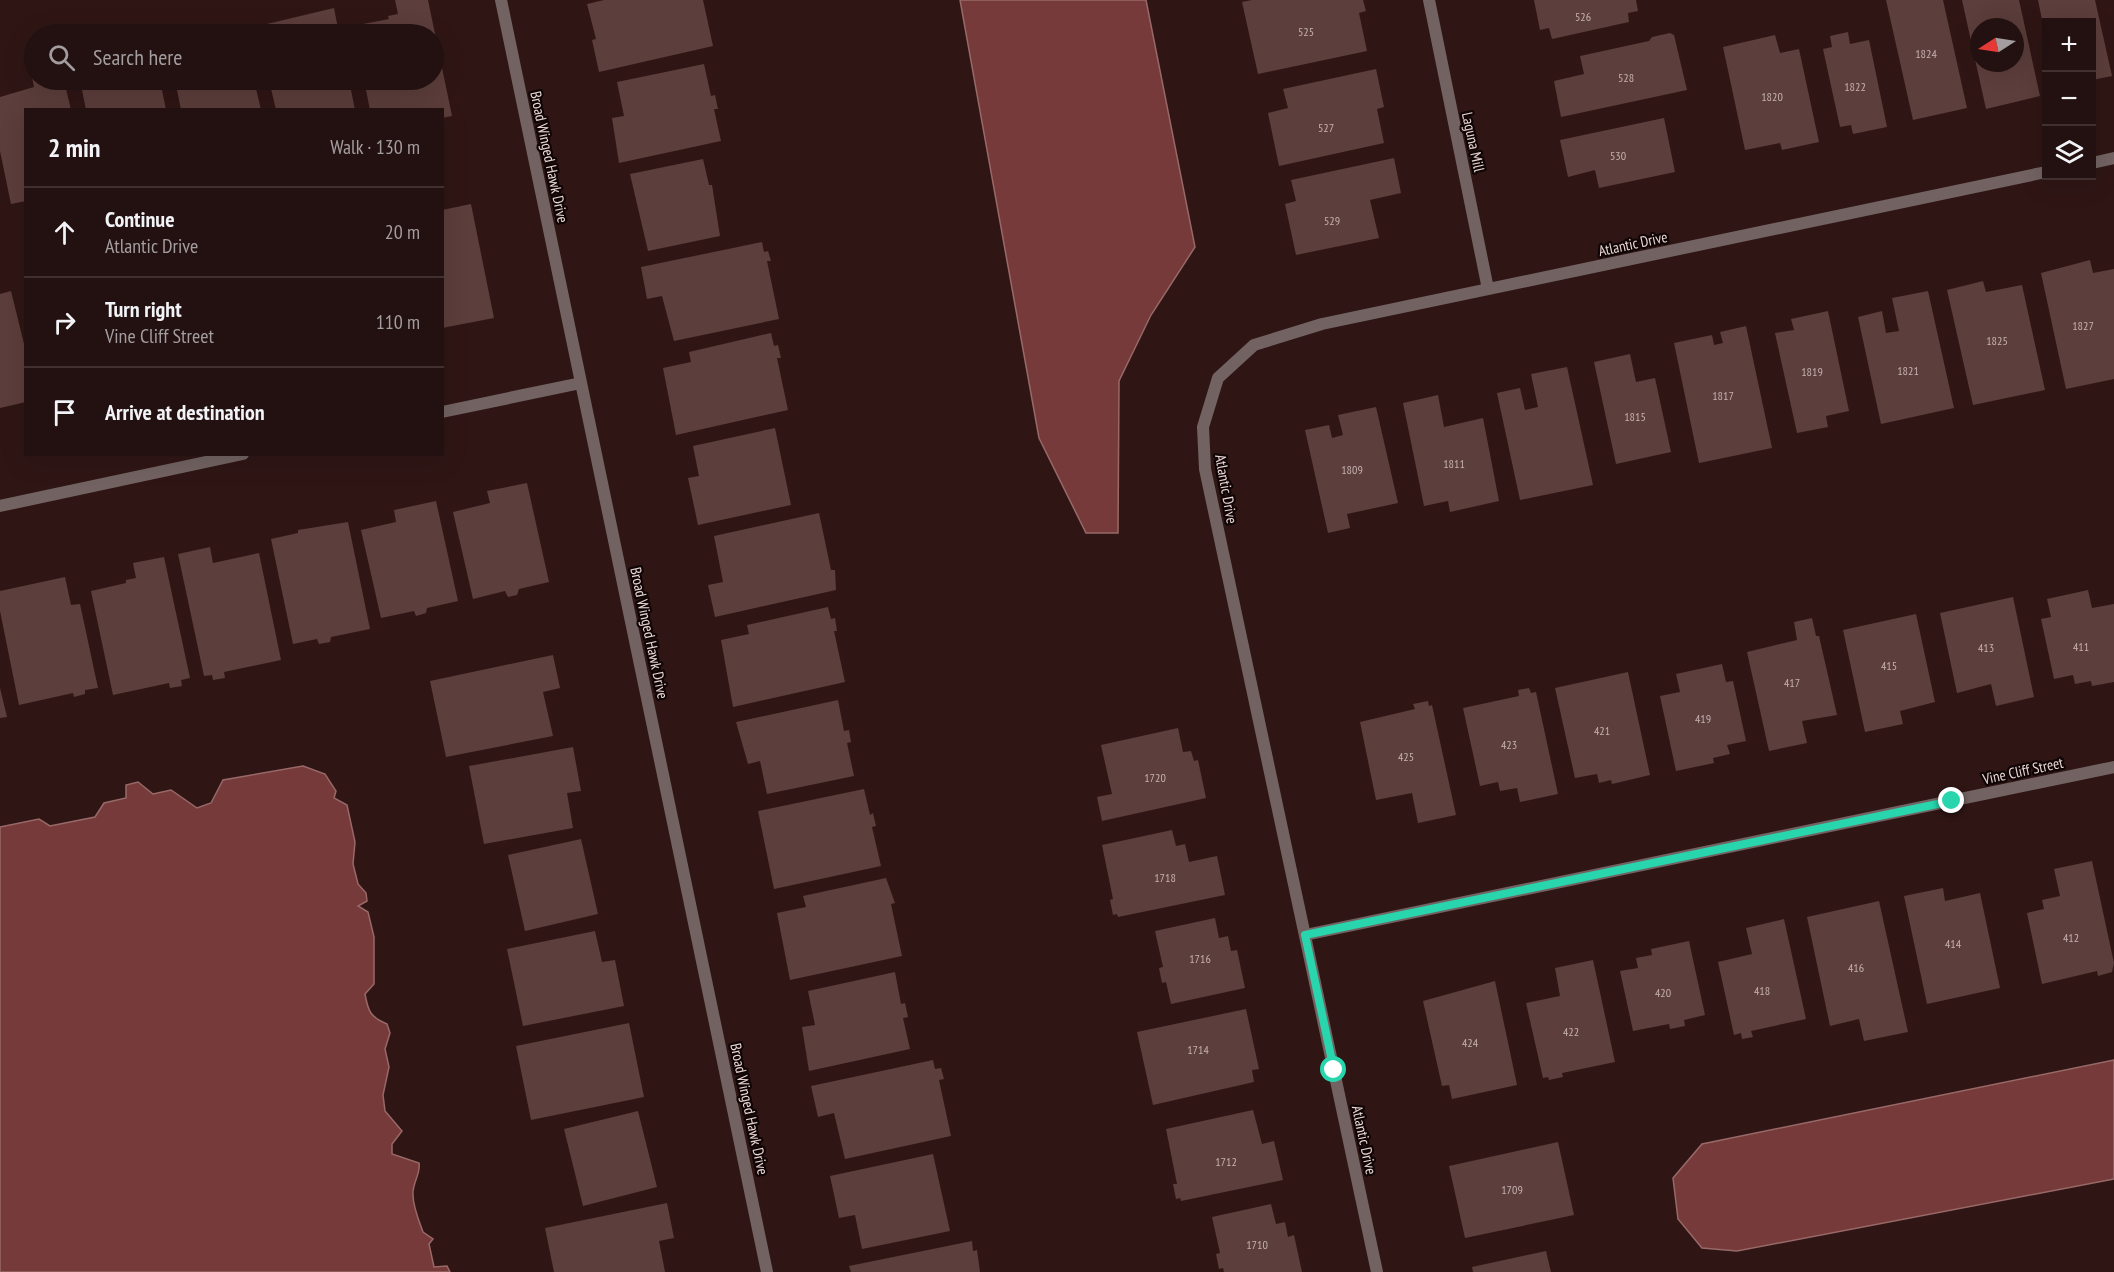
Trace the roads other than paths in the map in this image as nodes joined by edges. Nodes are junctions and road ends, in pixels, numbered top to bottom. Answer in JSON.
{"nodes":[{"id":1,"x":501,"y":0,"type":"edge"},
{"id":2,"x":1429,"y":0,"type":"edge"},
{"id":3,"x":2114,"y":158,"type":"edge"},
{"id":4,"x":2096,"y":162,"type":"edge"},
{"id":5,"x":2042,"y":173,"type":"edge"},
{"id":6,"x":1488,"y":290,"type":"junction"},
{"id":7,"x":581,"y":383,"type":"junction"},
{"id":8,"x":444,"y":412,"type":"edge"},
{"id":9,"x":234,"y":456,"type":"edge"},
{"id":10,"x":0,"y":506,"type":"edge"},
{"id":11,"x":2114,"y":767,"type":"edge"},
{"id":12,"x":1305,"y":935,"type":"junction"},
{"id":13,"x":767,"y":1272,"type":"edge"},
{"id":14,"x":1377,"y":1272,"type":"edge"}],
"edges":[{"from":1,"to":7,"type":"street","name":"Broad Winged Hawk Drive"},
{"from":2,"to":6,"type":"street","name":"Laguna Mill"},
{"from":3,"to":4,"type":"street"},
{"from":5,"to":6,"type":"street","name":"Atlantic Drive"},
{"from":6,"to":12,"type":"street","name":"Atlantic Drive"},
{"from":7,"to":8,"type":"street"},
{"from":7,"to":13,"type":"street","name":"Broad Winged Hawk Drive"},
{"from":9,"to":10,"type":"street"},
{"from":11,"to":12,"type":"street","name":"Vine Cliff Street"},
{"from":12,"to":14,"type":"street","name":"Atlantic Drive"}]}
